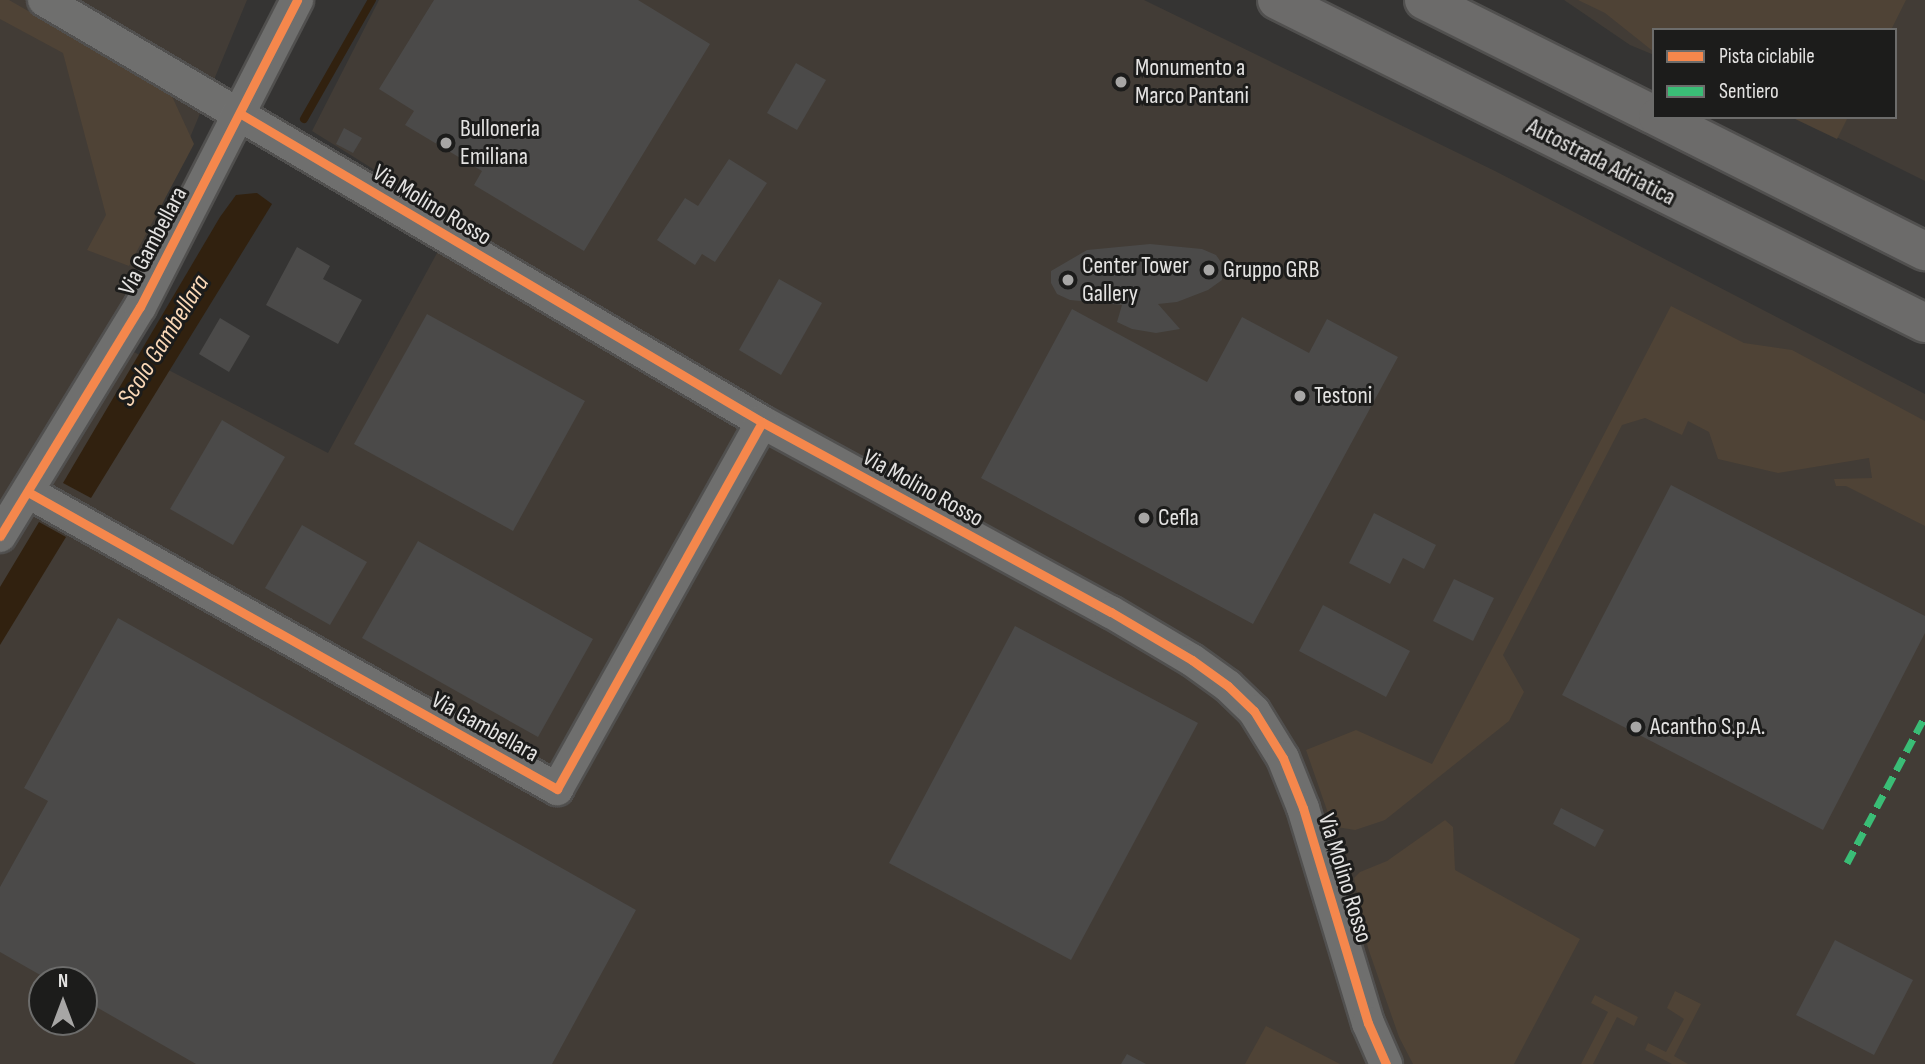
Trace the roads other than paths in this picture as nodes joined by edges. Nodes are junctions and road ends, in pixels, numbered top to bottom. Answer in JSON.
{"nodes":[{"id":1,"x":44,"y":0,"type":"edge"},
{"id":2,"x":297,"y":0,"type":"edge"},
{"id":3,"x":1277,"y":0,"type":"edge"},
{"id":4,"x":1424,"y":0,"type":"edge"},
{"id":5,"x":241,"y":114,"type":"junction"},
{"id":6,"x":1652,"y":114,"type":"edge"},
{"id":7,"x":1662,"y":119,"type":"edge"},
{"id":8,"x":1925,"y":251,"type":"edge"},
{"id":9,"x":1925,"y":323,"type":"edge"},
{"id":10,"x":762,"y":422,"type":"junction"},
{"id":11,"x":28,"y":492,"type":"junction"},
{"id":12,"x":0,"y":536,"type":"edge"},
{"id":13,"x":1386,"y":1064,"type":"edge"}],
"edges":[{"from":1,"to":5,"type":"street","name":"Via Molino Rosso"},
{"from":2,"to":5,"type":"street","name":"Via Gambellara"},
{"from":3,"to":9,"type":"highway","name":"Autostrada Adriatica"},
{"from":4,"to":6,"type":"highway"},
{"from":5,"to":10,"type":"street","name":"Via Molino Rosso"},
{"from":5,"to":11,"type":"street","name":"Via Gambellara"},
{"from":7,"to":8,"type":"highway"},
{"from":10,"to":11,"type":"street","name":"Via Gambellara"},
{"from":10,"to":13,"type":"street","name":"Via Molino Rosso"},
{"from":11,"to":12,"type":"street","name":"Via Gambellara"}]}
